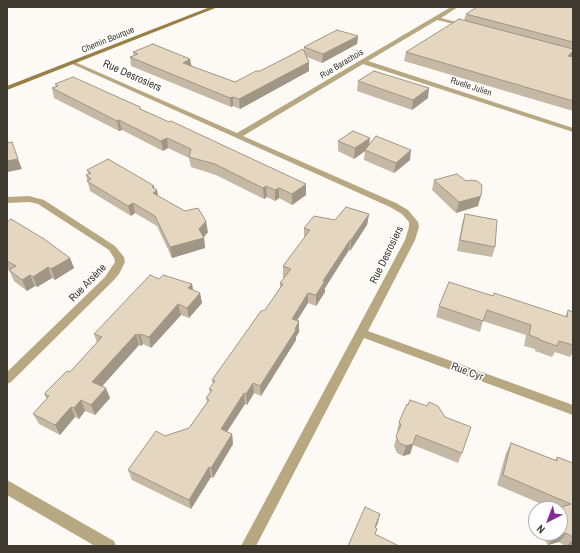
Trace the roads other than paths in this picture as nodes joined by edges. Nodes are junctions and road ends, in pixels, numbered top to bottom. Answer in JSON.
{"nodes":[{"id":1,"x":215,"y":7,"type":"edge"},
{"id":2,"x":455,"y":7,"type":"edge"},
{"id":3,"x":436,"y":18,"type":"junction"},
{"id":4,"x":474,"y":29,"type":"edge"},
{"id":5,"x":363,"y":62,"type":"junction"},
{"id":6,"x":73,"y":63,"type":"junction"},
{"id":7,"x":7,"y":88,"type":"edge"},
{"id":8,"x":573,"y":130,"type":"edge"},
{"id":9,"x":238,"y":136,"type":"junction"},
{"id":10,"x":7,"y":200,"type":"edge"},
{"id":11,"x":361,"y":333,"type":"junction"},
{"id":12,"x":7,"y":379,"type":"edge"},
{"id":13,"x":573,"y":410,"type":"edge"},
{"id":14,"x":7,"y":487,"type":"edge"},
{"id":15,"x":108,"y":546,"type":"edge"},
{"id":16,"x":248,"y":546,"type":"edge"}],
"edges":[{"from":1,"to":6,"type":"street","name":"Chemin Bourque"},
{"from":2,"to":3,"type":"street","name":"Rue Barachois"},
{"from":3,"to":4,"type":"street"},
{"from":3,"to":5,"type":"street","name":"Rue Barachois"},
{"from":5,"to":8,"type":"street","name":"Ruelle Julien"},
{"from":5,"to":9,"type":"street","name":"Rue Barachois"},
{"from":6,"to":7,"type":"street","name":"Chemin Bourque"},
{"from":6,"to":9,"type":"street","name":"Rue Desrosiers"},
{"from":9,"to":11,"type":"street","name":"Rue Desrosiers"},
{"from":10,"to":12,"type":"street","name":"Rue Arsène"},
{"from":11,"to":13,"type":"street","name":"Rue Cyr"},
{"from":11,"to":16,"type":"street","name":"Rue Desrosiers"},
{"from":14,"to":15,"type":"street"}]}
